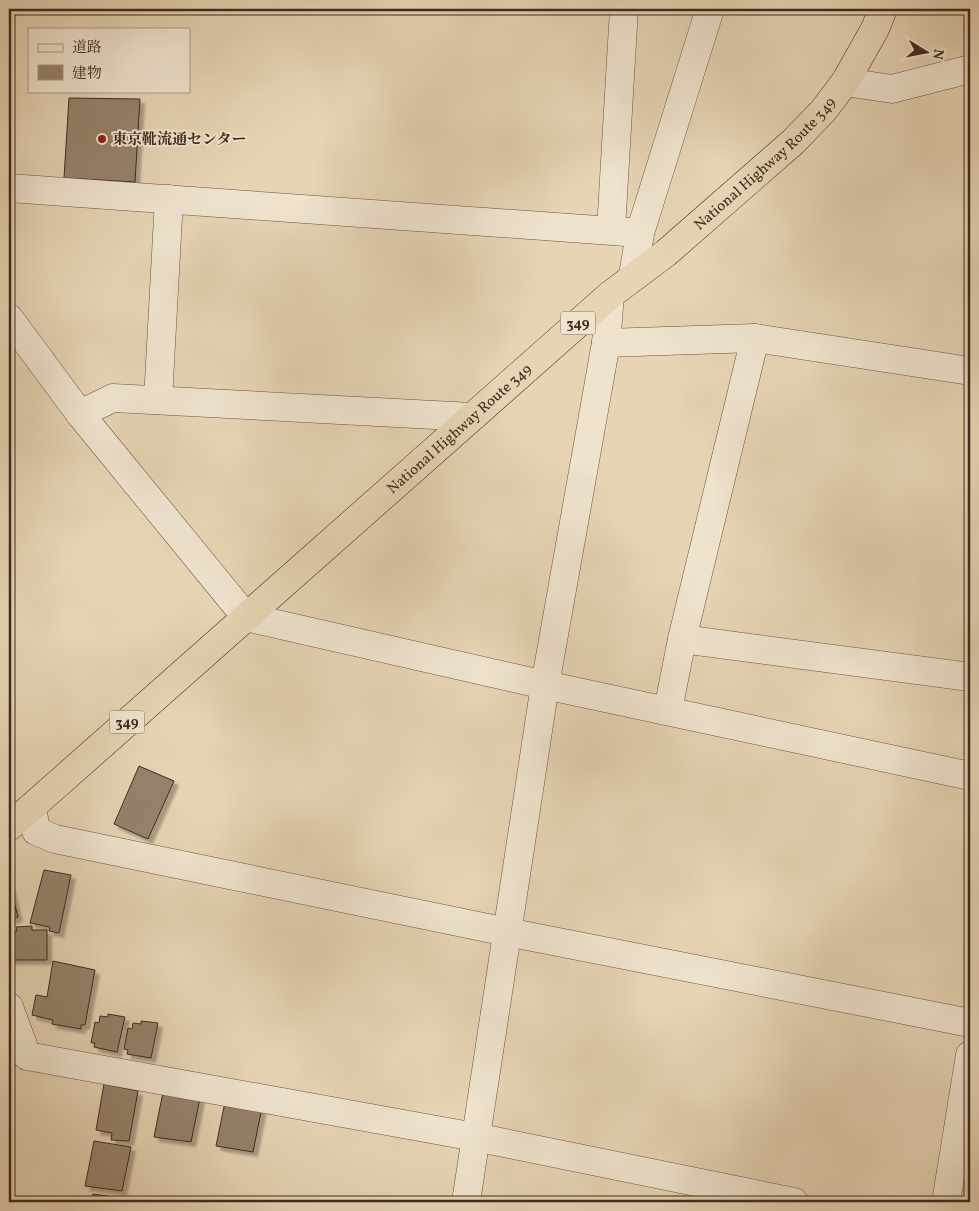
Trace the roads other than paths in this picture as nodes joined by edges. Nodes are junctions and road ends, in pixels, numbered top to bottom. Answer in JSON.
{"nodes":[{"id":1,"x":624,"y":9,"type":"edge"},
{"id":2,"x":710,"y":9,"type":"edge"},
{"id":3,"x":883,"y":9,"type":"edge"},
{"id":4,"x":970,"y":69,"type":"edge"},
{"id":5,"x":845,"y":82,"type":"junction"},
{"id":6,"x":9,"y":188,"type":"edge"},
{"id":7,"x":170,"y":199,"type":"junction"},
{"id":8,"x":611,"y":230,"type":"junction"},
{"id":9,"x":640,"y":233,"type":"junction"},
{"id":10,"x":633,"y":276,"type":"junction"},
{"id":11,"x":610,"y":295,"type":"junction"},
{"id":12,"x":9,"y":318,"type":"edge"},
{"id":13,"x":755,"y":338,"type":"junction"},
{"id":14,"x":606,"y":343,"type":"junction"},
{"id":15,"x":970,"y":371,"type":"edge"},
{"id":16,"x":158,"y":400,"type":"junction"},
{"id":17,"x":80,"y":414,"type":"junction"},
{"id":18,"x":472,"y":417,"type":"junction"},
{"id":19,"x":246,"y":617,"type":"junction"},
{"id":20,"x":682,"y":639,"type":"junction"},
{"id":21,"x":970,"y":677,"type":"edge"},
{"id":22,"x":545,"y":685,"type":"junction"},
{"id":23,"x":668,"y":710,"type":"junction"},
{"id":24,"x":970,"y":776,"type":"edge"},
{"id":25,"x":32,"y":807,"type":"junction"},
{"id":26,"x":9,"y":827,"type":"edge"},
{"id":27,"x":508,"y":932,"type":"junction"},
{"id":28,"x":9,"y":1007,"type":"edge"},
{"id":29,"x":970,"y":1023,"type":"edge"},
{"id":30,"x":970,"y":1055,"type":"edge"},
{"id":31,"x":475,"y":1137,"type":"junction"},
{"id":32,"x":466,"y":1202,"type":"edge"},
{"id":33,"x":794,"y":1202,"type":"edge"},
{"id":34,"x":946,"y":1202,"type":"edge"}],
"edges":[{"from":1,"to":8,"type":"street"},
{"from":2,"to":9,"type":"street"},
{"from":3,"to":5,"type":"highway","name":"National Highway Route 349","number":"349"},
{"from":4,"to":5,"type":"street"},
{"from":5,"to":10,"type":"highway","name":"National Highway Route 349","number":"349"},
{"from":6,"to":7,"type":"street"},
{"from":7,"to":8,"type":"street"},
{"from":7,"to":16,"type":"street"},
{"from":8,"to":9,"type":"street"},
{"from":9,"to":10,"type":"street"},
{"from":10,"to":11,"type":"highway","name":"National Highway Route 349","number":"349"},
{"from":11,"to":14,"type":"street"},
{"from":11,"to":18,"type":"highway","name":"National Highway Route 349","number":"349"},
{"from":12,"to":17,"type":"street"},
{"from":13,"to":14,"type":"street"},
{"from":13,"to":15,"type":"street"},
{"from":13,"to":20,"type":"street"},
{"from":14,"to":22,"type":"street"},
{"from":16,"to":17,"type":"street"},
{"from":16,"to":18,"type":"street"},
{"from":17,"to":19,"type":"street"},
{"from":18,"to":19,"type":"highway","name":"National Highway Route 349","number":"349"},
{"from":19,"to":22,"type":"street"},
{"from":19,"to":25,"type":"highway","name":"National Highway Route 349","number":"349"},
{"from":20,"to":21,"type":"street"},
{"from":20,"to":23,"type":"street"},
{"from":22,"to":23,"type":"street"},
{"from":22,"to":27,"type":"street"},
{"from":23,"to":24,"type":"street"},
{"from":25,"to":26,"type":"highway","name":"National Highway Route 349","number":"349"},
{"from":25,"to":27,"type":"street"},
{"from":27,"to":29,"type":"street"},
{"from":27,"to":31,"type":"street"},
{"from":28,"to":31,"type":"street"},
{"from":30,"to":34,"type":"street"},
{"from":31,"to":32,"type":"street"},
{"from":31,"to":33,"type":"street"}]}
